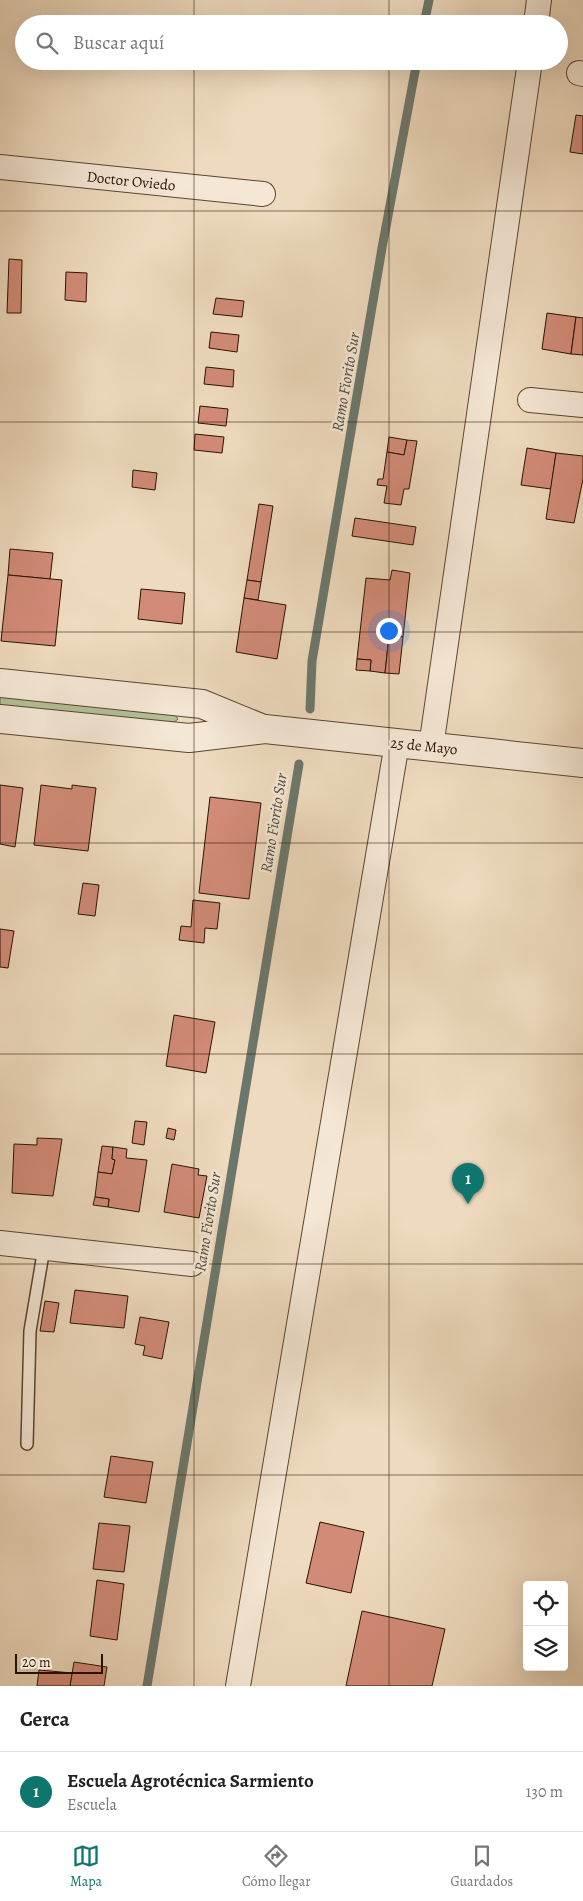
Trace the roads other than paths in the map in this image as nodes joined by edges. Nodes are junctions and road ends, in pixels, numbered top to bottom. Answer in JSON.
{"nodes":[{"id":1,"x":539,"y":0,"type":"edge"},
{"id":2,"x":537,"y":15,"type":"edge"},
{"id":3,"x":529,"y":70,"type":"edge"},
{"id":4,"x":0,"y":167,"type":"edge"},
{"id":5,"x":263,"y":194,"type":"dead end"},
{"id":6,"x":530,"y":400,"type":"dead end"},
{"id":7,"x":583,"y":405,"type":"edge"},
{"id":8,"x":0,"y":683,"type":"edge"},
{"id":9,"x":0,"y":719,"type":"edge"},
{"id":10,"x":265,"y":729,"type":"junction"},
{"id":11,"x":397,"y":744,"type":"junction"},
{"id":12,"x":431,"y":747,"type":"junction"},
{"id":13,"x":583,"y":763,"type":"edge"},
{"id":14,"x":0,"y":1243,"type":"edge"},
{"id":15,"x":44,"y":1248,"type":"junction"},
{"id":16,"x":192,"y":1264,"type":"dead end"},
{"id":17,"x":27,"y":1444,"type":"dead end"},
{"id":18,"x":238,"y":1686,"type":"edge"}],
"edges":[{"from":1,"to":2,"type":"street"},
{"from":3,"to":12,"type":"street"},
{"from":4,"to":5,"type":"street","name":"Doctor Oviedo"},
{"from":6,"to":7,"type":"street"},
{"from":8,"to":10,"type":"street","name":"25 de Mayo"},
{"from":9,"to":10,"type":"street","name":"25 de Mayo"},
{"from":10,"to":11,"type":"street","name":"25 de Mayo"},
{"from":11,"to":12,"type":"street","name":"25 de Mayo"},
{"from":11,"to":18,"type":"street"},
{"from":12,"to":13,"type":"street","name":"25 de Mayo"},
{"from":14,"to":15,"type":"street"},
{"from":15,"to":16,"type":"street"},
{"from":15,"to":17,"type":"lane"}]}
